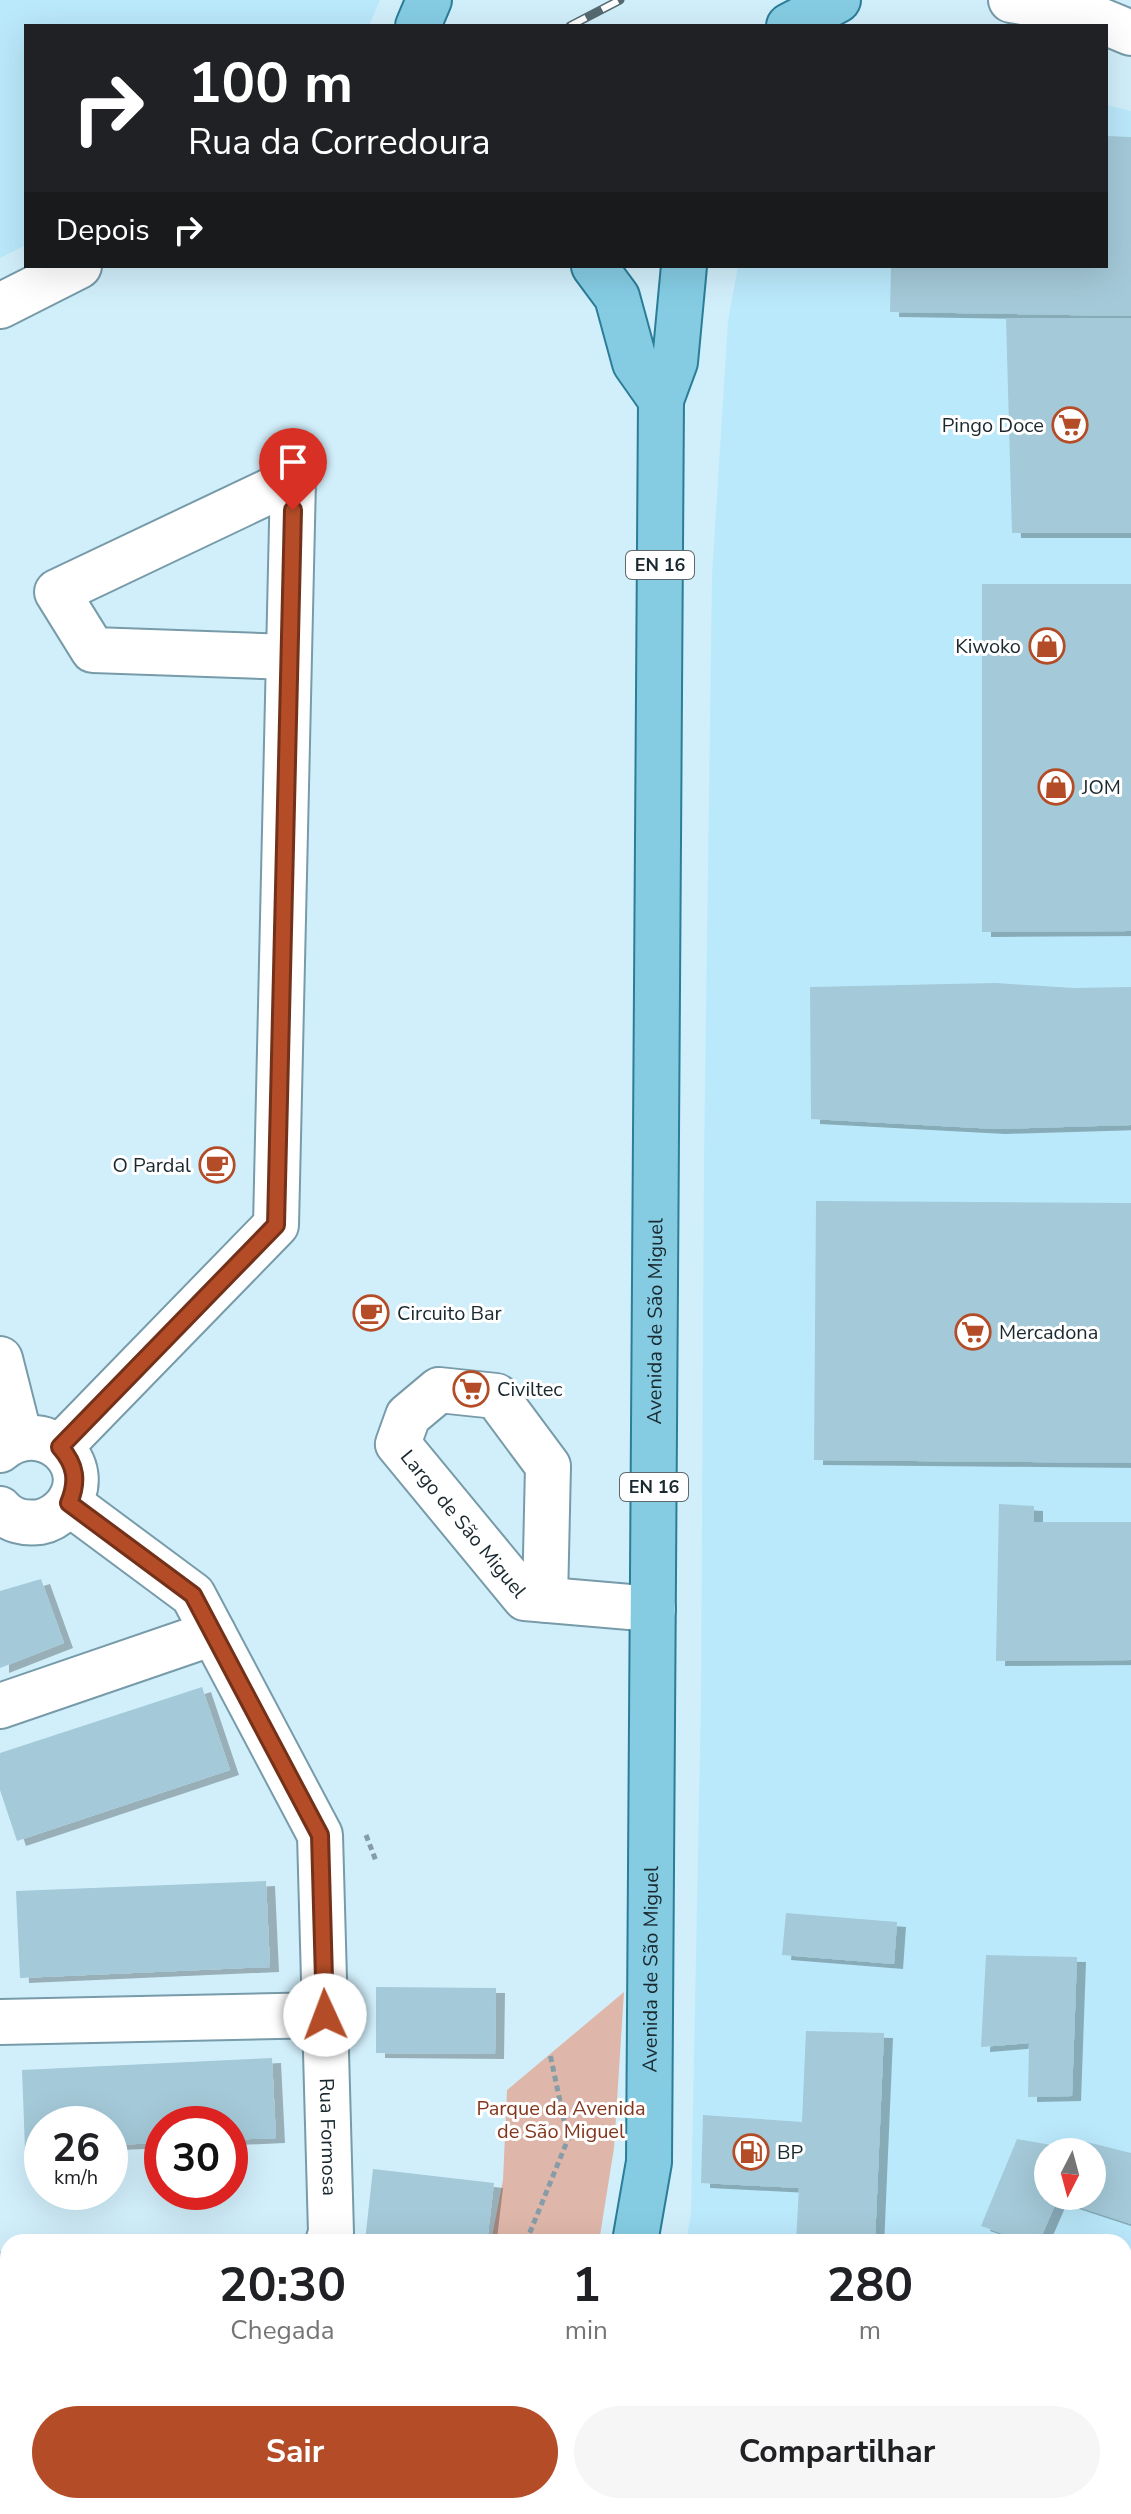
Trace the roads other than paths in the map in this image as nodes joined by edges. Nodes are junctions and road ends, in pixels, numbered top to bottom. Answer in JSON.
{"nodes":[{"id":1,"x":429,"y":0,"type":"edge"},
{"id":2,"x":1011,"y":0,"type":"edge"},
{"id":3,"x":839,"y":1,"type":"edge"},
{"id":4,"x":1061,"y":5,"type":"edge"},
{"id":5,"x":419,"y":24,"type":"edge"},
{"id":6,"x":793,"y":24,"type":"edge"},
{"id":7,"x":1131,"y":33,"type":"edge"},
{"id":8,"x":75,"y":268,"type":"edge"},
{"id":9,"x":595,"y":268,"type":"edge"},
{"id":10,"x":684,"y":268,"type":"edge"},
{"id":11,"x":0,"y":306,"type":"edge"},
{"id":12,"x":661,"y":400,"type":"junction"},
{"id":13,"x":289,"y":657,"type":"junction"},
{"id":14,"x":0,"y":1359,"type":"edge"},
{"id":15,"x":27,"y":1445,"type":"edge"},
{"id":16,"x":69,"y":1503,"type":"junction"},
{"id":17,"x":5,"y":1528,"type":"edge"},
{"id":18,"x":545,"y":1600,"type":"junction"},
{"id":19,"x":653,"y":1609,"type":"junction"},
{"id":20,"x":213,"y":1633,"type":"junction"},
{"id":21,"x":0,"y":1706,"type":"edge"},
{"id":22,"x":325,"y":2015,"type":"junction"},
{"id":23,"x":0,"y":2022,"type":"edge"},
{"id":24,"x":331,"y":2234,"type":"edge"},
{"id":25,"x":636,"y":2234,"type":"edge"}],
"edges":[{"from":1,"to":5,"type":"main road"},
{"from":2,"to":4,"type":"street"},
{"from":3,"to":6,"type":"main road"},
{"from":4,"to":7,"type":"street"},
{"from":8,"to":11,"type":"street"},
{"from":9,"to":12,"type":"main road"},
{"from":10,"to":12,"type":"main road","name":"Avenida de São Miguel","number":"EN 16"},
{"from":12,"to":19,"type":"main road","name":"Avenida de São Miguel","number":"EN 16"},
{"from":13,"to":13,"type":"street"},
{"from":13,"to":15,"type":"street"},
{"from":14,"to":15,"type":"street"},
{"from":15,"to":16,"type":"street"},
{"from":16,"to":17,"type":"street"},
{"from":16,"to":20,"type":"street","name":"Rua Formosa"},
{"from":18,"to":18,"type":"street","name":"Largo de São Miguel"},
{"from":18,"to":19,"type":"street","name":"Largo de São Miguel"},
{"from":19,"to":25,"type":"main road","name":"Avenida de São Miguel","number":"EN 16"},
{"from":20,"to":21,"type":"street"},
{"from":20,"to":22,"type":"street","name":"Rua Formosa"},
{"from":22,"to":23,"type":"street"},
{"from":22,"to":24,"type":"street","name":"Rua Formosa"}]}
